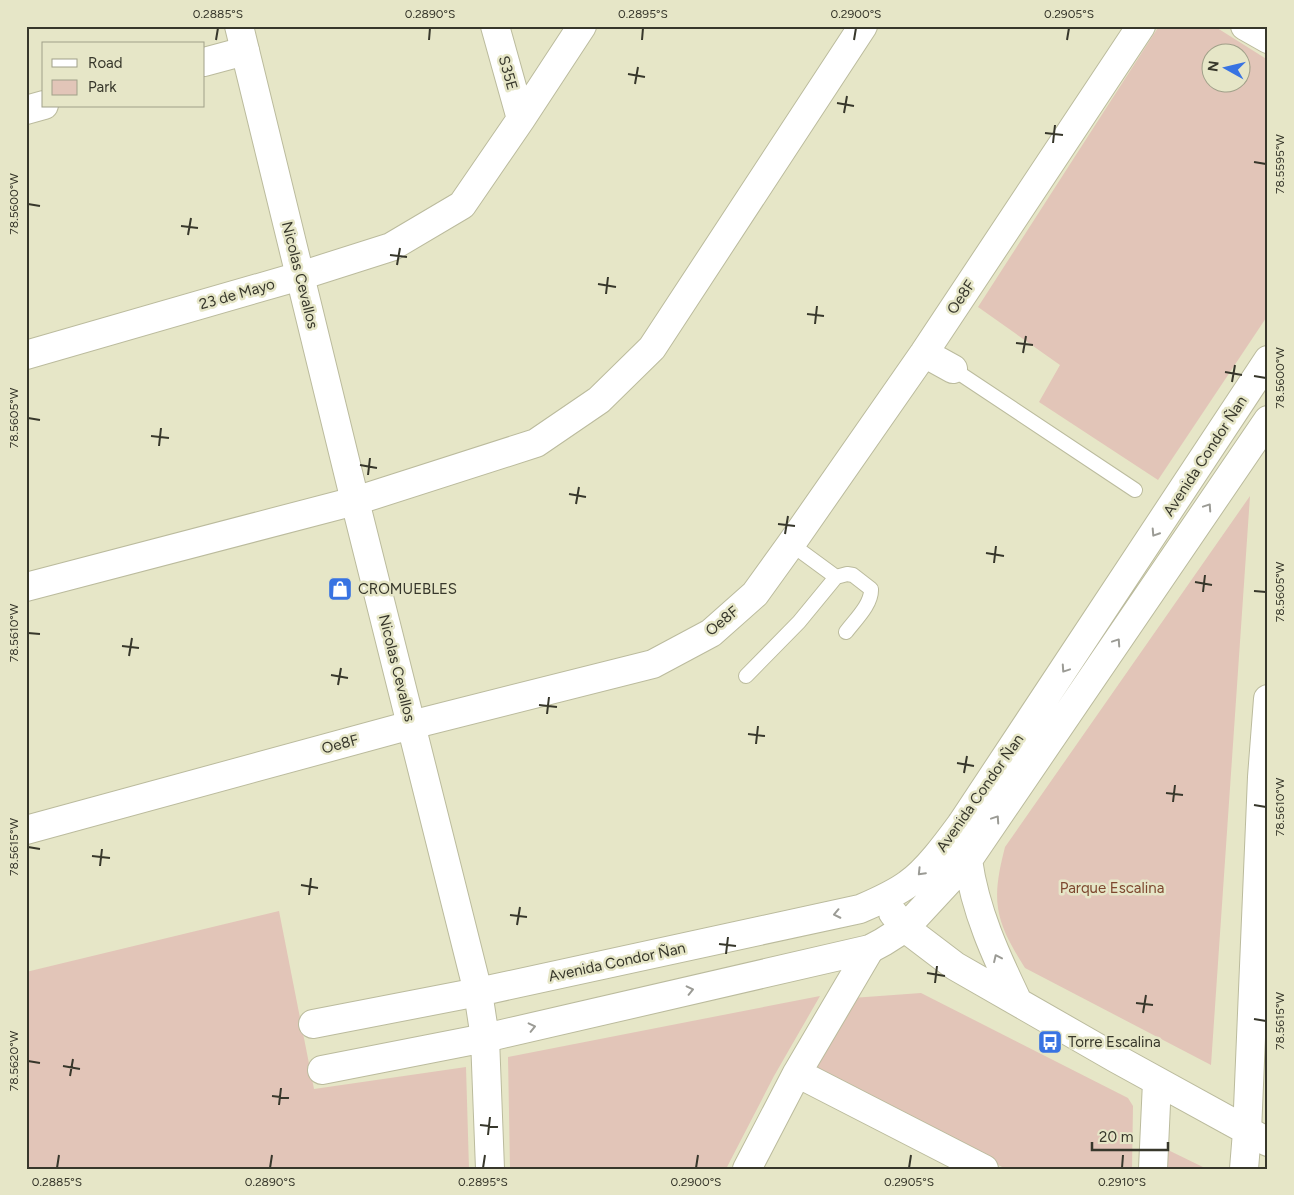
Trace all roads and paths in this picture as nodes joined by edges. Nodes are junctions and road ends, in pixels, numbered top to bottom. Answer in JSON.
{"nodes":[{"id":1,"x":495,"y":26,"type":"edge"},
{"id":2,"x":582,"y":26,"type":"edge"},
{"id":3,"x":863,"y":26,"type":"edge"},
{"id":4,"x":1141,"y":26,"type":"edge"},
{"id":5,"x":1245,"y":26,"type":"edge"},
{"id":6,"x":242,"y":38,"type":"edge"},
{"id":7,"x":1268,"y":39,"type":"edge"},
{"id":8,"x":205,"y":61,"type":"edge"},
{"id":9,"x":42,"y":106,"type":"edge"},
{"id":10,"x":26,"y":110,"type":"edge"},
{"id":11,"x":522,"y":119,"type":"junction"},
{"id":12,"x":300,"y":276,"type":"junction"},
{"id":13,"x":924,"y":353,"type":"junction"},
{"id":14,"x":26,"y":355,"type":"edge"},
{"id":15,"x":1268,"y":360,"type":"edge"},
{"id":16,"x":953,"y":369,"type":"joint"},
{"id":17,"x":1268,"y":420,"type":"edge"},
{"id":18,"x":1135,"y":490,"type":"dead end"},
{"id":19,"x":355,"y":501,"type":"junction"},
{"id":20,"x":791,"y":544,"type":"junction"},
{"id":21,"x":836,"y":577,"type":"junction"},
{"id":22,"x":26,"y":587,"type":"edge"},
{"id":23,"x":846,"y":632,"type":"dead end"},
{"id":24,"x":746,"y":676,"type":"dead end"},
{"id":25,"x":1268,"y":699,"type":"edge"},
{"id":26,"x":411,"y":725,"type":"junction"},
{"id":27,"x":1265,"y":779,"type":"edge"},
{"id":28,"x":26,"y":830,"type":"edge"},
{"id":29,"x":968,"y":860,"type":"junction"},
{"id":30,"x":883,"y":899,"type":"junction"},
{"id":31,"x":905,"y":928,"type":"junction"},
{"id":32,"x":870,"y":949,"type":"junction"},
{"id":33,"x":1261,"y":954,"type":"edge"},
{"id":34,"x":478,"y":992,"type":"junction"},
{"id":35,"x":1018,"y":1002,"type":"junction"},
{"id":36,"x":313,"y":1024,"type":"dead end"},
{"id":37,"x":485,"y":1038,"type":"junction"},
{"id":38,"x":322,"y":1070,"type":"dead end"},
{"id":39,"x":797,"y":1073,"type":"junction"},
{"id":40,"x":1157,"y":1082,"type":"junction"},
{"id":41,"x":1258,"y":1137,"type":"edge"},
{"id":42,"x":490,"y":1169,"type":"edge"},
{"id":43,"x":747,"y":1169,"type":"edge"},
{"id":44,"x":984,"y":1169,"type":"edge"},
{"id":45,"x":1153,"y":1169,"type":"edge"},
{"id":46,"x":1244,"y":1169,"type":"edge"}],
"edges":[{"from":1,"to":11,"type":"street","name":"S35E"},
{"from":2,"to":11,"type":"street","name":"23 de Mayo"},
{"from":3,"to":19,"type":"street"},
{"from":4,"to":13,"type":"street","name":"Oe8F"},
{"from":5,"to":7,"type":"street"},
{"from":6,"to":8,"type":"street"},
{"from":6,"to":12,"type":"street","name":"Nicolas Cevallos"},
{"from":9,"to":10,"type":"street"},
{"from":11,"to":12,"type":"street","name":"23 de Mayo"},
{"from":12,"to":14,"type":"street","name":"23 de Mayo"},
{"from":12,"to":19,"type":"street","name":"Nicolas Cevallos"},
{"from":13,"to":16,"type":"street"},
{"from":13,"to":20,"type":"street","name":"Oe8F"},
{"from":15,"to":30,"type":"street","name":"Avenida Condor Ñan","one_way":true},
{"from":16,"to":18,"type":"lane"},
{"from":29,"to":17,"type":"street","name":"Avenida Condor Ñan","one_way":true},
{"from":19,"to":22,"type":"street"},
{"from":19,"to":26,"type":"street","name":"Nicolas Cevallos"},
{"from":20,"to":21,"type":"lane"},
{"from":20,"to":26,"type":"street","name":"Oe8F"},
{"from":21,"to":23,"type":"lane"},
{"from":21,"to":24,"type":"lane"},
{"from":25,"to":27,"type":"street"},
{"from":26,"to":28,"type":"street","name":"Oe8F"},
{"from":26,"to":34,"type":"street","name":"Nicolas Cevallos"},
{"from":27,"to":33,"type":"street"},
{"from":29,"to":31,"type":"street","name":"Avenida Condor Ñan"},
{"from":35,"to":29,"type":"street","one_way":true},
{"from":30,"to":31,"type":"street"},
{"from":30,"to":34,"type":"street","name":"Avenida Condor Ñan","one_way":true},
{"from":31,"to":32,"type":"street","name":"Avenida Condor Ñan"},
{"from":31,"to":35,"type":"street"},
{"from":37,"to":32,"type":"street","name":"Avenida Condor Ñan","one_way":true},
{"from":32,"to":39,"type":"street"},
{"from":33,"to":41,"type":"street"},
{"from":34,"to":36,"type":"street","name":"Avenida Condor Ñan"},
{"from":34,"to":37,"type":"street","name":"Nicolas Cevallos"},
{"from":35,"to":40,"type":"street"},
{"from":37,"to":38,"type":"street","name":"Avenida Condor Ñan"},
{"from":37,"to":42,"type":"street","name":"Nicolas Cevallos"},
{"from":39,"to":43,"type":"street"},
{"from":39,"to":44,"type":"street"},
{"from":40,"to":41,"type":"street"},
{"from":40,"to":45,"type":"street"},
{"from":41,"to":46,"type":"street"}]}
